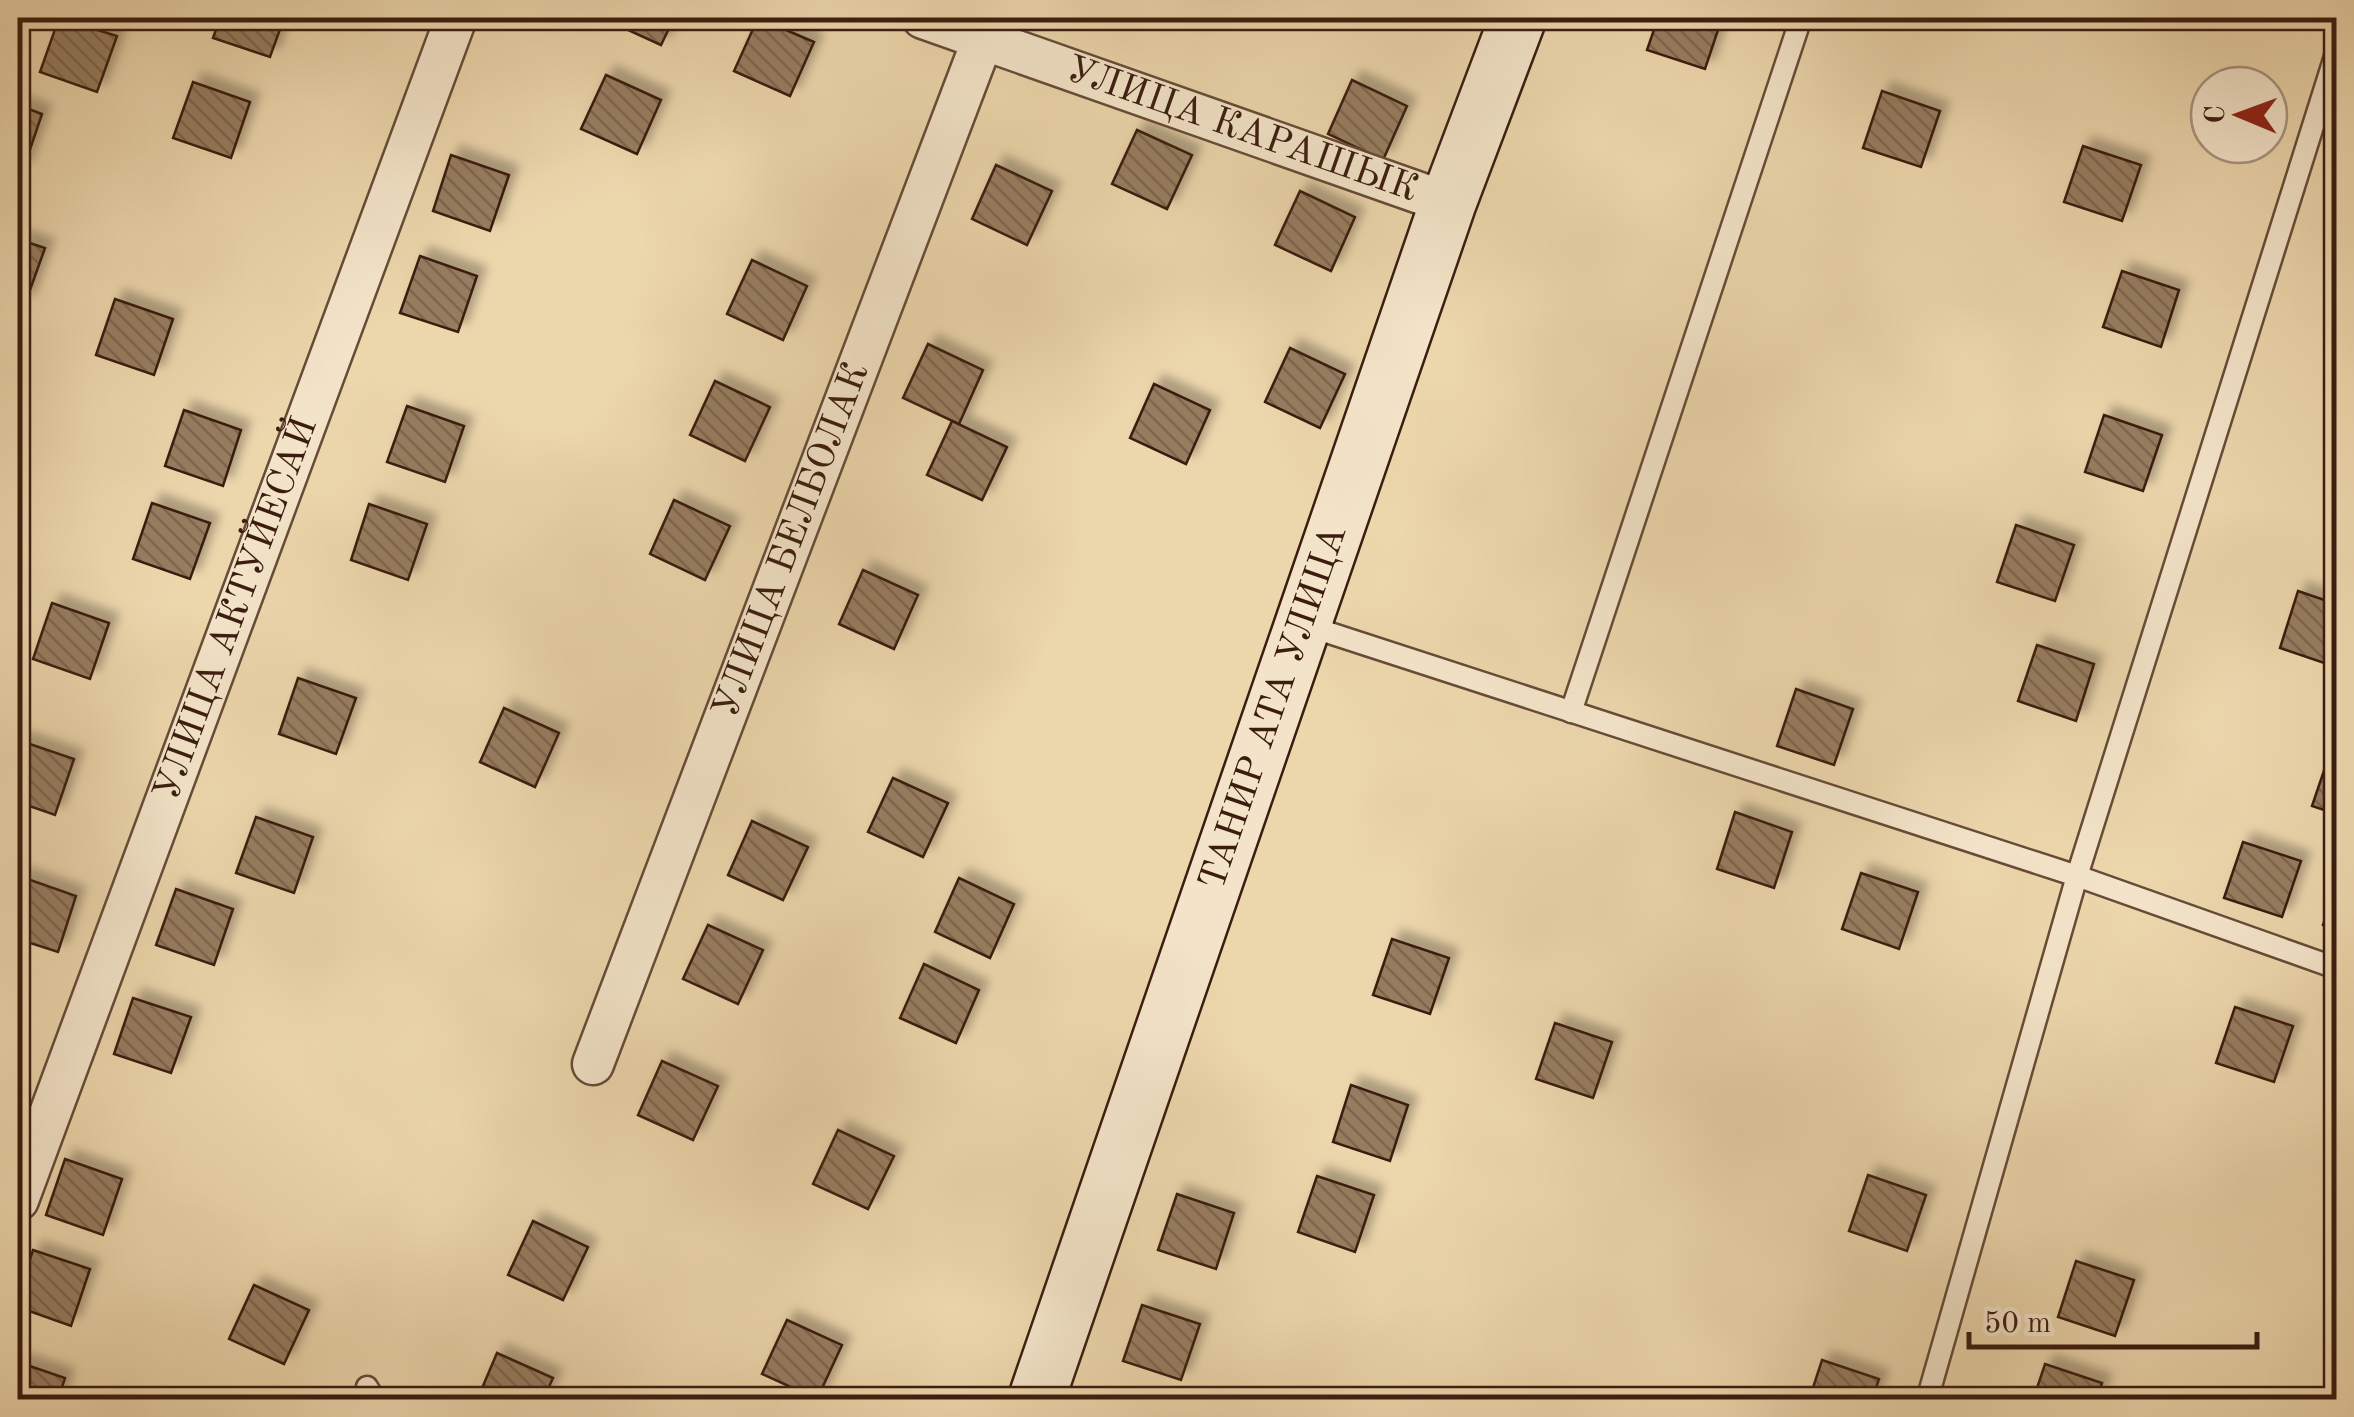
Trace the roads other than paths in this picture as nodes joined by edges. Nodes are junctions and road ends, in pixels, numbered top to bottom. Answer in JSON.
{"nodes":[{"id":1,"x":456,"y":18,"type":"edge"},
{"id":2,"x":923,"y":18,"type":"edge"},
{"id":3,"x":1518,"y":18,"type":"edge"},
{"id":4,"x":1801,"y":18,"type":"edge"},
{"id":5,"x":987,"y":29,"type":"edge"},
{"id":6,"x":2336,"y":53,"type":"edge"},
{"id":7,"x":1448,"y":202,"type":"junction"},
{"id":8,"x":1303,"y":624,"type":"junction"},
{"id":9,"x":1571,"y":712,"type":"junction"},
{"id":10,"x":2077,"y":876,"type":"junction"},
{"id":11,"x":2336,"y":968,"type":"edge"},
{"id":12,"x":593,"y":1064,"type":"dead end"},
{"id":13,"x":18,"y":1200,"type":"edge"},
{"id":14,"x":1036,"y":1400,"type":"edge"},
{"id":15,"x":1927,"y":1400,"type":"edge"}],
"edges":[{"from":1,"to":13,"type":"street","name":"УЛИЦА АКТУЙЕСАЙ"},
{"from":2,"to":5,"type":"street","name":"УЛИЦА КАРАШЫК"},
{"from":3,"to":7,"type":"street","name":"ТАНИР АТА УЛИЦА"},
{"from":4,"to":9,"type":"lane"},
{"from":5,"to":7,"type":"street","name":"УЛИЦА КАРАШЫК"},
{"from":5,"to":12,"type":"street","name":"УЛИЦА БЕЛБОЛАК"},
{"from":6,"to":10,"type":"lane"},
{"from":7,"to":8,"type":"street","name":"ТАНИР АТА УЛИЦА"},
{"from":8,"to":9,"type":"lane"},
{"from":8,"to":14,"type":"street","name":"ТАНИР АТА УЛИЦА"},
{"from":9,"to":10,"type":"lane"},
{"from":10,"to":11,"type":"lane"},
{"from":10,"to":15,"type":"lane"}]}
